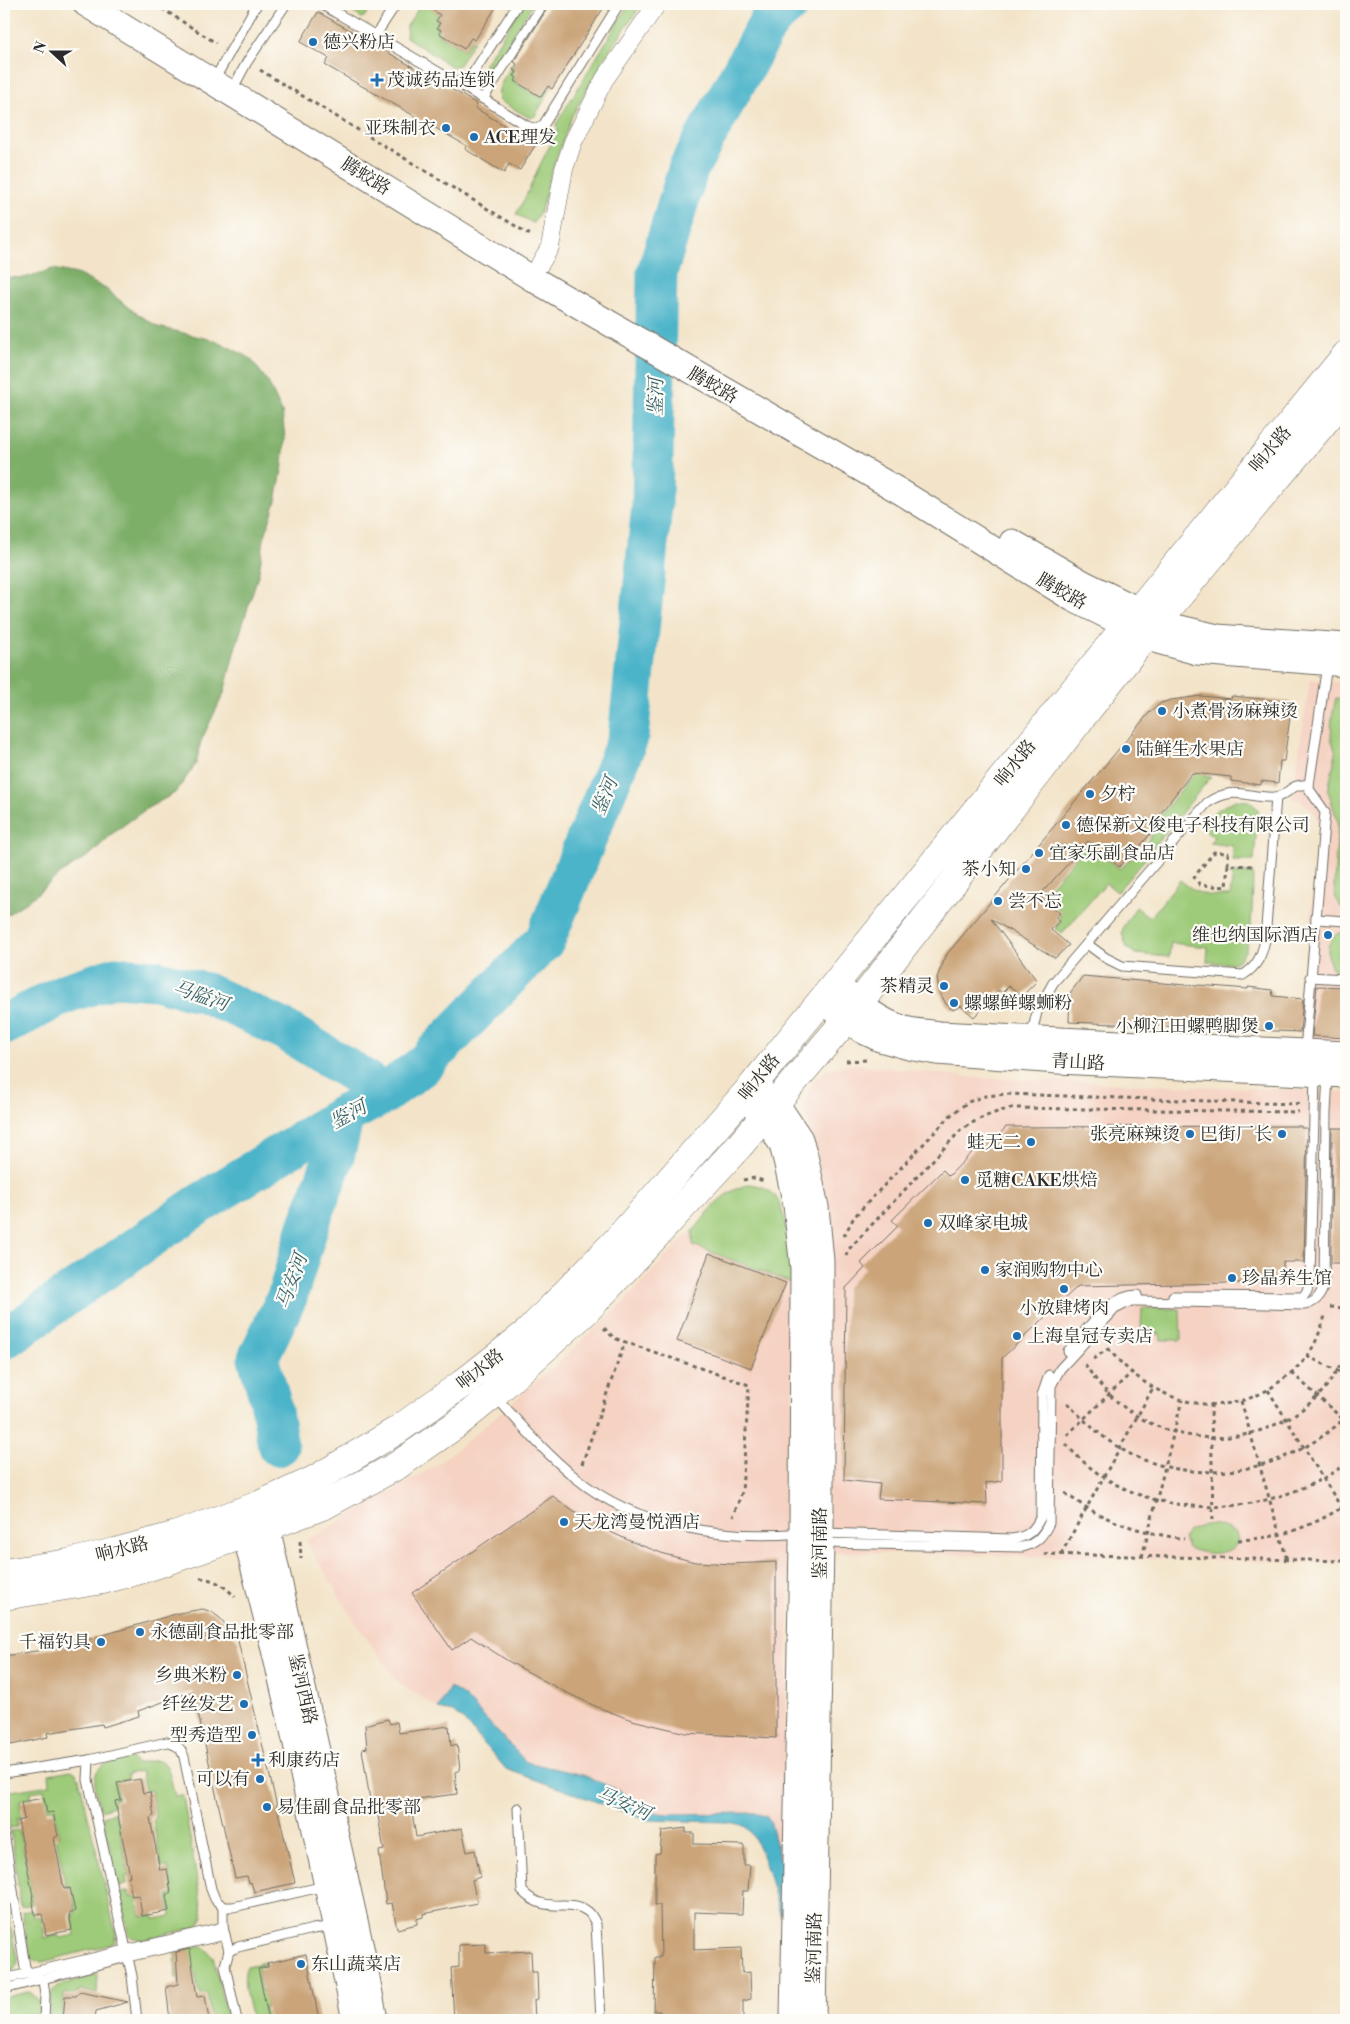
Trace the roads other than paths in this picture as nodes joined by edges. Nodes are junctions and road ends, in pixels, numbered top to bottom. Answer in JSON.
{"nodes":[{"id":1,"x":86,"y":4,"type":"edge"},
{"id":2,"x":109,"y":4,"type":"edge"},
{"id":3,"x":257,"y":4,"type":"edge"},
{"id":4,"x":286,"y":4,"type":"edge"},
{"id":5,"x":321,"y":4,"type":"edge"},
{"id":6,"x":396,"y":4,"type":"edge"},
{"id":7,"x":518,"y":4,"type":"edge"},
{"id":8,"x":543,"y":4,"type":"edge"},
{"id":9,"x":618,"y":4,"type":"edge"},
{"id":10,"x":657,"y":4,"type":"edge"},
{"id":11,"x":375,"y":36,"type":"junction"},
{"id":12,"x":229,"y":74,"type":"junction"},
{"id":13,"x":464,"y":87,"type":"junction"},
{"id":14,"x":482,"y":99,"type":"junction"},
{"id":15,"x":545,"y":255,"type":"junction"},
{"id":16,"x":574,"y":294,"type":"junction"},
{"id":17,"x":1346,"y":356,"type":"edge"},
{"id":18,"x":1346,"y":396,"type":"edge"},
{"id":19,"x":1142,"y":623,"type":"junction"},
{"id":20,"x":1346,"y":646,"type":"edge"},
{"id":21,"x":1337,"y":664,"type":"edge"},
{"id":22,"x":1309,"y":785,"type":"junction"},
{"id":23,"x":1276,"y":796,"type":"junction"},
{"id":24,"x":1316,"y":919,"type":"junction"},
{"id":25,"x":1346,"y":921,"type":"edge"},
{"id":26,"x":1087,"y":944,"type":"junction"},
{"id":27,"x":1310,"y":977,"type":"junction"},
{"id":28,"x":1346,"y":979,"type":"edge"},
{"id":29,"x":829,"y":993,"type":"junction"},
{"id":30,"x":852,"y":1011,"type":"junction"},
{"id":31,"x":1031,"y":1039,"type":"junction"},
{"id":32,"x":1346,"y":1054,"type":"edge"},
{"id":33,"x":1319,"y":1074,"type":"edge"},
{"id":34,"x":748,"y":1092,"type":"junction"},
{"id":35,"x":770,"y":1110,"type":"junction"},
{"id":36,"x":494,"y":1394,"type":"junction"},
{"id":37,"x":253,"y":1519,"type":"junction"},
{"id":38,"x":814,"y":1536,"type":"junction"},
{"id":39,"x":4,"y":1573,"type":"edge"},
{"id":40,"x":4,"y":1596,"type":"edge"},
{"id":41,"x":89,"y":1760,"type":"junction"},
{"id":42,"x":4,"y":1773,"type":"edge"},
{"id":43,"x":518,"y":1808,"type":"dead end"},
{"id":44,"x":4,"y":1833,"type":"edge"},
{"id":45,"x":328,"y":1885,"type":"junction"},
{"id":46,"x":223,"y":1907,"type":"junction"},
{"id":47,"x":336,"y":1926,"type":"junction"},
{"id":48,"x":224,"y":1931,"type":"junction"},
{"id":49,"x":229,"y":1951,"type":"junction"},
{"id":50,"x":127,"y":1953,"type":"junction"},
{"id":51,"x":29,"y":1973,"type":"junction"},
{"id":52,"x":4,"y":1979,"type":"edge"},
{"id":53,"x":43,"y":1980,"type":"junction"},
{"id":54,"x":4,"y":1989,"type":"edge"},
{"id":55,"x":44,"y":2020,"type":"edge"},
{"id":56,"x":137,"y":2020,"type":"edge"},
{"id":57,"x":237,"y":2020,"type":"edge"},
{"id":58,"x":355,"y":2020,"type":"edge"},
{"id":59,"x":375,"y":2020,"type":"edge"},
{"id":60,"x":601,"y":2020,"type":"edge"},
{"id":61,"x":793,"y":2020,"type":"edge"},
{"id":62,"x":813,"y":2020,"type":"edge"}],
"edges":[{"from":1,"to":12,"type":"main road","name":"腾蛟路"},
{"from":2,"to":12,"type":"main road","name":"腾蛟路"},
{"from":3,"to":12,"type":"lane"},
{"from":4,"to":12,"type":"lane"},
{"from":5,"to":11,"type":"lane"},
{"from":6,"to":11,"type":"lane"},
{"from":7,"to":13,"type":"lane"},
{"from":8,"to":14,"type":"lane"},
{"from":9,"to":14,"type":"lane"},
{"from":10,"to":15,"type":"street"},
{"from":11,"to":13,"type":"lane"},
{"from":12,"to":15,"type":"main road","name":"腾蛟路"},
{"from":12,"to":16,"type":"main road","name":"腾蛟路"},
{"from":13,"to":14,"type":"lane"},
{"from":15,"to":16,"type":"main road","name":"腾蛟路"},
{"from":16,"to":19,"type":"main road","name":"腾蛟路"},
{"from":17,"to":19,"type":"main road","name":"响水路"},
{"from":18,"to":19,"type":"main road","name":"响水路"},
{"from":19,"to":20,"type":"main road","name":"腾蛟路"},
{"from":19,"to":21,"type":"main road","name":"腾蛟路"},
{"from":19,"to":29,"type":"main road","name":"响水路"},
{"from":19,"to":30,"type":"main road","name":"响水路"},
{"from":21,"to":22,"type":"lane"},
{"from":22,"to":23,"type":"lane"},
{"from":22,"to":24,"type":"lane"},
{"from":23,"to":26,"type":"lane"},
{"from":23,"to":26,"type":"lane"},
{"from":24,"to":25,"type":"lane"},
{"from":24,"to":27,"type":"lane"},
{"from":26,"to":31,"type":"lane"},
{"from":27,"to":28,"type":"lane"},
{"from":27,"to":33,"type":"lane"},
{"from":29,"to":30,"type":"main road","name":"青山路"},
{"from":29,"to":34,"type":"main road","name":"响水路"},
{"from":30,"to":31,"type":"main road","name":"青山路"},
{"from":30,"to":33,"type":"main road","name":"青山路"},
{"from":30,"to":35,"type":"main road","name":"响水路"},
{"from":31,"to":33,"type":"main road","name":"青山路"},
{"from":32,"to":33,"type":"main road","name":"青山路"},
{"from":33,"to":38,"type":"lane"},
{"from":33,"to":38,"type":"lane"},
{"from":34,"to":35,"type":"main road","name":"鉴河南路"},
{"from":34,"to":37,"type":"main road","name":"响水路"},
{"from":35,"to":36,"type":"main road","name":"响水路"},
{"from":35,"to":38,"type":"main road","name":"鉴河南路"},
{"from":36,"to":37,"type":"main road","name":"响水路"},
{"from":36,"to":38,"type":"lane"},
{"from":37,"to":39,"type":"main road","name":"响水路"},
{"from":37,"to":40,"type":"main road","name":"响水路"},
{"from":37,"to":45,"type":"main road","name":"鉴河西路"},
{"from":37,"to":59,"type":"main road","name":"鉴河西路"},
{"from":38,"to":61,"type":"main road","name":"鉴河南路"},
{"from":38,"to":62,"type":"main road","name":"鉴河南路"},
{"from":41,"to":42,"type":"lane"},
{"from":41,"to":46,"type":"lane"},
{"from":41,"to":50,"type":"lane"},
{"from":43,"to":60,"type":"lane"},
{"from":44,"to":51,"type":"lane"},
{"from":45,"to":46,"type":"lane"},
{"from":45,"to":47,"type":"main road","name":"鉴河西路"},
{"from":46,"to":48,"type":"lane"},
{"from":47,"to":49,"type":"lane"},
{"from":47,"to":58,"type":"main road","name":"鉴河西路"},
{"from":48,"to":49,"type":"lane"},
{"from":48,"to":50,"type":"lane"},
{"from":49,"to":57,"type":"lane"},
{"from":50,"to":51,"type":"lane"},
{"from":50,"to":53,"type":"lane"},
{"from":50,"to":56,"type":"lane"},
{"from":51,"to":52,"type":"lane"},
{"from":51,"to":53,"type":"lane"},
{"from":53,"to":54,"type":"lane"},
{"from":53,"to":55,"type":"lane"}]}
